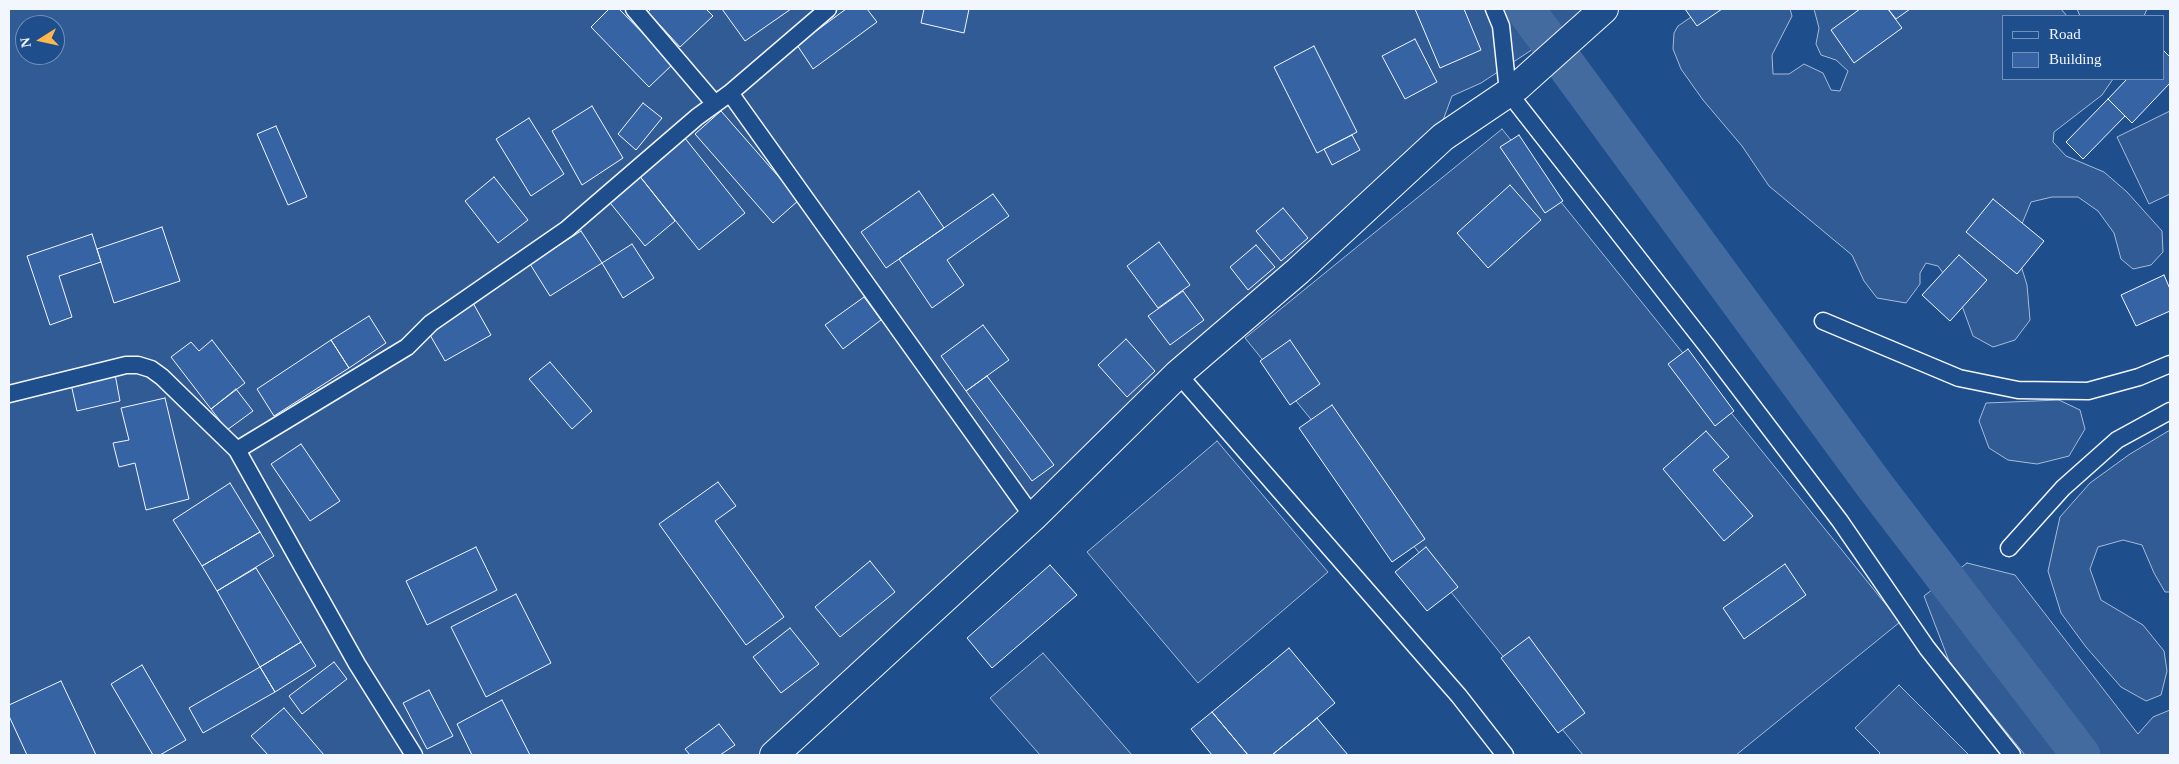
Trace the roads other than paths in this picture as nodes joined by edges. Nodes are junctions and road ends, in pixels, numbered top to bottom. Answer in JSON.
{"nodes":[{"id":1,"x":634,"y":9,"type":"edge"},
{"id":2,"x":828,"y":9,"type":"edge"},
{"id":3,"x":1494,"y":9,"type":"edge"},
{"id":4,"x":1600,"y":12,"type":"edge"},
{"id":5,"x":1512,"y":90,"type":"junction"},
{"id":6,"x":730,"y":93,"type":"junction"},
{"id":7,"x":714,"y":104,"type":"junction"},
{"id":8,"x":1823,"y":321,"type":"dead end"},
{"id":9,"x":2170,"y":364,"type":"edge"},
{"id":10,"x":1178,"y":374,"type":"junction"},
{"id":11,"x":9,"y":394,"type":"edge"},
{"id":12,"x":2170,"y":411,"type":"edge"},
{"id":13,"x":237,"y":450,"type":"junction"},
{"id":14,"x":1033,"y":517,"type":"junction"},
{"id":15,"x":2008,"y":548,"type":"dead end"},
{"id":16,"x":414,"y":755,"type":"edge"},
{"id":17,"x":774,"y":755,"type":"edge"},
{"id":18,"x":1505,"y":755,"type":"edge"},
{"id":19,"x":2012,"y":755,"type":"edge"}],
"edges":[{"from":1,"to":7,"type":"lane"},
{"from":2,"to":6,"type":"lane"},
{"from":3,"to":5,"type":"lane"},
{"from":4,"to":5,"type":"street"},
{"from":5,"to":10,"type":"street"},
{"from":5,"to":19,"type":"lane"},
{"from":6,"to":7,"type":"lane"},
{"from":6,"to":14,"type":"lane"},
{"from":7,"to":13,"type":"lane"},
{"from":8,"to":9,"type":"lane"},
{"from":10,"to":14,"type":"street"},
{"from":10,"to":18,"type":"lane"},
{"from":11,"to":13,"type":"lane"},
{"from":12,"to":15,"type":"lane"},
{"from":13,"to":16,"type":"lane"},
{"from":14,"to":17,"type":"street"}]}
